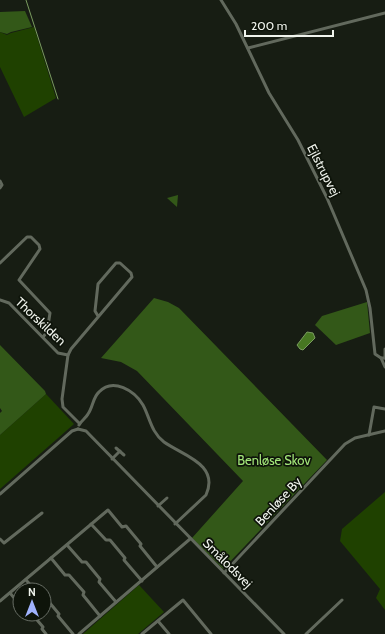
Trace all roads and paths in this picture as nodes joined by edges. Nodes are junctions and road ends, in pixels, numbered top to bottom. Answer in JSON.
{"nodes":[{"id":1,"x":221,"y":0,"type":"edge"},
{"id":2,"x":385,"y":13,"type":"edge"},
{"id":3,"x":248,"y":48,"type":"junction"},
{"id":4,"x":0,"y":181,"type":"edge"},
{"id":5,"x":0,"y":188,"type":"edge"},
{"id":6,"x":0,"y":264,"type":"edge"},
{"id":7,"x":0,"y":300,"type":"edge"},
{"id":8,"x":98,"y":316,"type":"junction"},
{"id":9,"x":43,"y":337,"type":"junction"},
{"id":10,"x":385,"y":349,"type":"edge"},
{"id":11,"x":68,"y":355,"type":"junction"},
{"id":12,"x":384,"y":358,"type":"edge"},
{"id":13,"x":385,"y":366,"type":"edge"},
{"id":14,"x":385,"y":409,"type":"edge"},
{"id":15,"x":79,"y":423,"type":"junction"},
{"id":16,"x":78,"y":428,"type":"junction"},
{"id":17,"x":385,"y":431,"type":"edge"},
{"id":18,"x":369,"y":435,"type":"junction"},
{"id":19,"x":116,"y":448,"type":"dead end"},
{"id":20,"x":120,"y":451,"type":"junction"},
{"id":21,"x":124,"y":455,"type":"dead end"},
{"id":22,"x":112,"y":459,"type":"junction"},
{"id":23,"x":0,"y":494,"type":"edge"},
{"id":24,"x":167,"y":498,"type":"dead end"},
{"id":25,"x":158,"y":506,"type":"junction"},
{"id":26,"x":42,"y":513,"type":"dead end"},
{"id":27,"x":91,"y":524,"type":"junction"},
{"id":28,"x":175,"y":524,"type":"junction"},
{"id":29,"x":0,"y":539,"type":"edge"},
{"id":30,"x":190,"y":539,"type":"junction"},
{"id":31,"x":67,"y":545,"type":"junction"},
{"id":32,"x":51,"y":558,"type":"junction"},
{"id":33,"x":157,"y":567,"type":"junction"},
{"id":34,"x":224,"y":573,"type":"junction"},
{"id":35,"x":26,"y":580,"type":"joint"},
{"id":36,"x":142,"y":581,"type":"junction"},
{"id":37,"x":10,"y":593,"type":"junction"},
{"id":38,"x":12,"y":595,"type":"edge"},
{"id":39,"x":342,"y":600,"type":"dead end"},
{"id":40,"x":0,"y":601,"type":"edge"},
{"id":41,"x":116,"y":602,"type":"junction"},
{"id":42,"x":52,"y":606,"type":"edge"},
{"id":43,"x":100,"y":616,"type":"junction"},
{"id":44,"x":158,"y":621,"type":"junction"},
{"id":45,"x":39,"y":622,"type":"edge"},
{"id":46,"x":46,"y":634,"type":"edge"},
{"id":47,"x":73,"y":634,"type":"edge"},
{"id":48,"x":79,"y":634,"type":"edge"},
{"id":49,"x":142,"y":634,"type":"edge"},
{"id":50,"x":169,"y":634,"type":"edge"},
{"id":51,"x":211,"y":634,"type":"edge"},
{"id":52,"x":284,"y":634,"type":"edge"},
{"id":53,"x":306,"y":634,"type":"edge"}],
"edges":[{"from":1,"to":3,"type":"street","name":"Ejlstrupvej"},
{"from":2,"to":3,"type":"street"},
{"from":3,"to":12,"type":"street","name":"Ejlstrupvej"},
{"from":4,"to":5,"type":"street"},
{"from":6,"to":9,"type":"street"},
{"from":7,"to":9,"type":"street","name":"Thorskilden"},
{"from":8,"to":8,"type":"street"},
{"from":8,"to":11,"type":"street"},
{"from":9,"to":11,"type":"street","name":"Thorskilden"},
{"from":10,"to":12,"type":"street"},
{"from":11,"to":15,"type":"street"},
{"from":12,"to":13,"type":"street"},
{"from":14,"to":18,"type":"street"},
{"from":15,"to":16,"type":"street"},
{"from":15,"to":28,"type":"street"},
{"from":16,"to":22,"type":"street","name":"Smålodsvej"},
{"from":16,"to":23,"type":"street"},
{"from":17,"to":18,"type":"street","name":"Benløse By"},
{"from":18,"to":34,"type":"street","name":"Benløse By"},
{"from":19,"to":20,"type":"street"},
{"from":20,"to":21,"type":"street"},
{"from":20,"to":22,"type":"street"},
{"from":22,"to":25,"type":"street","name":"Smålodsvej"},
{"from":24,"to":25,"type":"street"},
{"from":25,"to":28,"type":"street","name":"Smålodsvej"},
{"from":26,"to":29,"type":"street"},
{"from":27,"to":31,"type":"street"},
{"from":27,"to":33,"type":"street"},
{"from":27,"to":36,"type":"street"},
{"from":28,"to":30,"type":"street","name":"Smålodsvej"},
{"from":30,"to":33,"type":"street"},
{"from":30,"to":34,"type":"street","name":"Smålodsvej"},
{"from":31,"to":32,"type":"street"},
{"from":31,"to":41,"type":"street"},
{"from":32,"to":35,"type":"street"},
{"from":32,"to":43,"type":"street"},
{"from":33,"to":36,"type":"street"},
{"from":34,"to":52,"type":"street","name":"Smålodsvej"},
{"from":35,"to":37,"type":"street"},
{"from":36,"to":41,"type":"street"},
{"from":37,"to":38,"type":"street"},
{"from":37,"to":40,"type":"street"},
{"from":39,"to":53,"type":"street"},
{"from":41,"to":43,"type":"street"},
{"from":42,"to":47,"type":"street"},
{"from":43,"to":48,"type":"street"},
{"from":44,"to":49,"type":"street"},
{"from":44,"to":50,"type":"street"},
{"from":44,"to":51,"type":"street"},
{"from":45,"to":46,"type":"street"}]}
